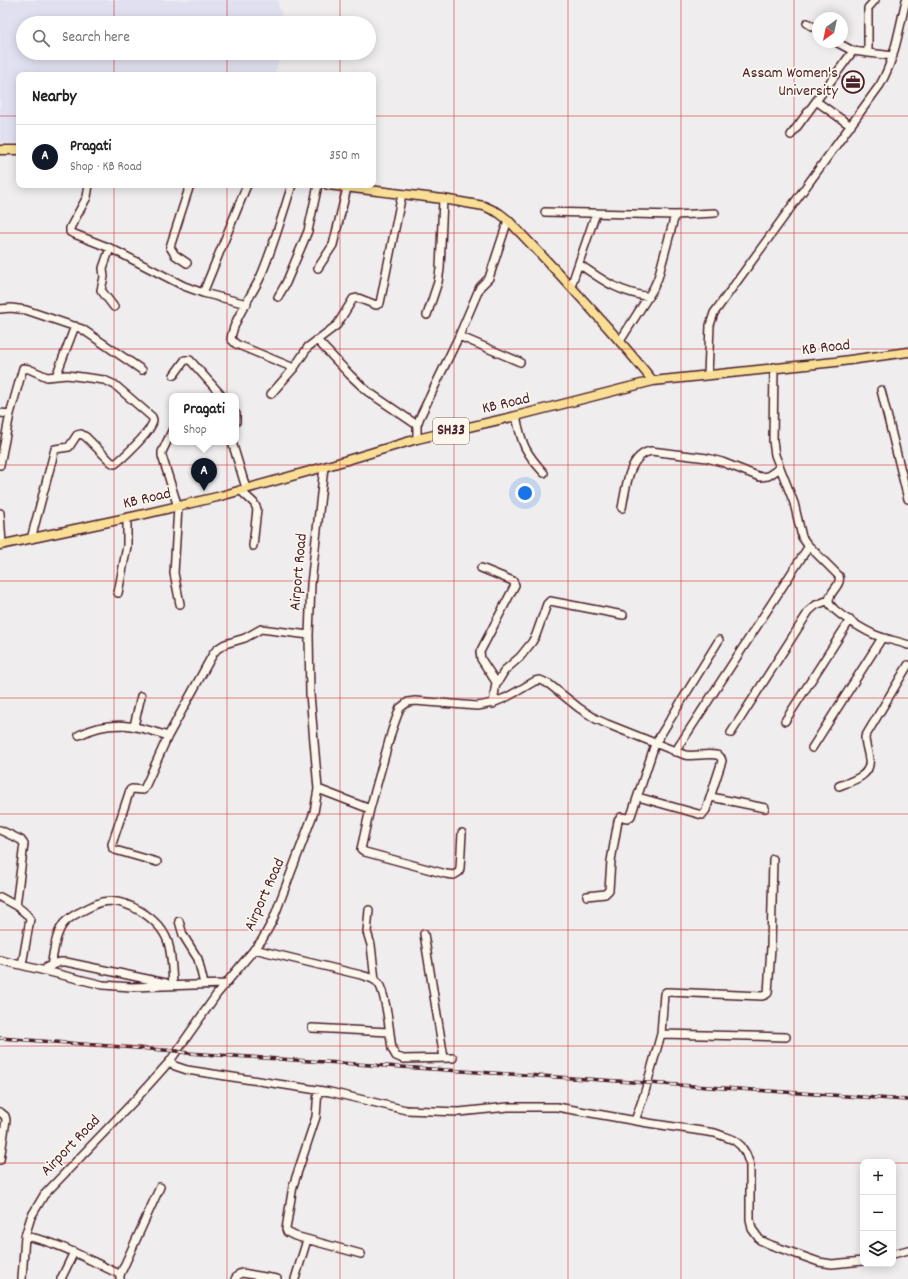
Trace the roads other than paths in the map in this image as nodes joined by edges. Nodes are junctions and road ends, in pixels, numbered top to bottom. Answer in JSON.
{"nodes":[{"id":1,"x":875,"y":0,"type":"edge"},
{"id":2,"x":906,"y":0,"type":"edge"},
{"id":3,"x":807,"y":23,"type":"dead end"},
{"id":4,"x":812,"y":26,"type":"edge"},
{"id":5,"x":847,"y":48,"type":"edge"},
{"id":6,"x":853,"y":51,"type":"junction"},
{"id":7,"x":868,"y":52,"type":"junction"},
{"id":8,"x":893,"y":56,"type":"junction"},
{"id":9,"x":816,"y":101,"type":"junction"},
{"id":10,"x":851,"y":126,"type":"junction"},
{"id":11,"x":791,"y":135,"type":"dead end"},
{"id":12,"x":0,"y":150,"type":"edge"},
{"id":13,"x":16,"y":150,"type":"edge"},
{"id":14,"x":88,"y":188,"type":"edge"},
{"id":15,"x":189,"y":188,"type":"edge"},
{"id":16,"x":246,"y":188,"type":"edge"},
{"id":17,"x":291,"y":188,"type":"edge"},
{"id":18,"x":317,"y":188,"type":"edge"},
{"id":19,"x":347,"y":188,"type":"joint"},
{"id":20,"x":402,"y":194,"type":"junction"},
{"id":21,"x":443,"y":199,"type":"junction"},
{"id":22,"x":545,"y":212,"type":"dead end"},
{"id":23,"x":596,"y":213,"type":"junction"},
{"id":24,"x":715,"y":213,"type":"dead end"},
{"id":25,"x":675,"y":215,"type":"junction"},
{"id":26,"x":508,"y":220,"type":"junction"},
{"id":27,"x":110,"y":248,"type":"junction"},
{"id":28,"x":187,"y":263,"type":"dead end"},
{"id":29,"x":579,"y":264,"type":"junction"},
{"id":30,"x":318,"y":268,"type":"dead end"},
{"id":31,"x":571,"y":286,"type":"junction"},
{"id":32,"x":203,"y":293,"type":"junction"},
{"id":33,"x":278,"y":297,"type":"dead end"},
{"id":34,"x":649,"y":297,"type":"junction"},
{"id":35,"x":247,"y":304,"type":"junction"},
{"id":36,"x":114,"y":307,"type":"dead end"},
{"id":37,"x":0,"y":308,"type":"edge"},
{"id":38,"x":427,"y":315,"type":"dead end"},
{"id":39,"x":75,"y":326,"type":"junction"},
{"id":40,"x":459,"y":336,"type":"junction"},
{"id":41,"x":317,"y":340,"type":"junction"},
{"id":42,"x":620,"y":341,"type":"junction"},
{"id":43,"x":908,"y":352,"type":"edge"},
{"id":44,"x":520,"y":362,"type":"dead end"},
{"id":45,"x":774,"y":367,"type":"junction"},
{"id":46,"x":294,"y":368,"type":"junction"},
{"id":47,"x":142,"y":370,"type":"dead end"},
{"id":48,"x":174,"y":375,"type":"dead end"},
{"id":49,"x":708,"y":375,"type":"junction"},
{"id":50,"x":56,"y":376,"type":"junction"},
{"id":51,"x":653,"y":381,"type":"junction"},
{"id":52,"x":881,"y":390,"type":"dead end"},
{"id":53,"x":219,"y":393,"type":"edge"},
{"id":54,"x":270,"y":394,"type":"dead end"},
{"id":55,"x":0,"y":413,"type":"edge"},
{"id":56,"x":10,"y":414,"type":"junction"},
{"id":57,"x":516,"y":416,"type":"junction"},
{"id":58,"x":417,"y":425,"type":"junction"},
{"id":59,"x":169,"y":437,"type":"edge"},
{"id":60,"x":417,"y":438,"type":"junction"},
{"id":61,"x":233,"y":445,"type":"edge"},
{"id":62,"x":0,"y":465,"type":"edge"},
{"id":63,"x":324,"y":467,"type":"junction"},
{"id":64,"x":780,"y":468,"type":"junction"},
{"id":65,"x":544,"y":473,"type":"dead end"},
{"id":66,"x":243,"y":489,"type":"junction"},
{"id":67,"x":908,"y":499,"type":"edge"},
{"id":68,"x":178,"y":507,"type":"junction"},
{"id":69,"x":622,"y":508,"type":"dead end"},
{"id":70,"x":0,"y":513,"type":"edge"},
{"id":71,"x":127,"y":518,"type":"junction"},
{"id":72,"x":31,"y":539,"type":"junction"},
{"id":73,"x":1,"y":545,"type":"edge"},
{"id":74,"x":253,"y":546,"type":"dead end"},
{"id":75,"x":809,"y":546,"type":"junction"},
{"id":76,"x":482,"y":568,"type":"dead end"},
{"id":77,"x":118,"y":593,"type":"dead end"},
{"id":78,"x":829,"y":600,"type":"junction"},
{"id":79,"x":180,"y":604,"type":"dead end"},
{"id":80,"x":624,"y":615,"type":"dead end"},
{"id":81,"x":850,"y":620,"type":"junction"},
{"id":82,"x":309,"y":635,"type":"junction"},
{"id":83,"x":882,"y":638,"type":"junction"},
{"id":84,"x":719,"y":640,"type":"dead end"},
{"id":85,"x":908,"y":645,"type":"edge"},
{"id":86,"x":908,"y":665,"type":"edge"},
{"id":87,"x":496,"y":685,"type":"junction"},
{"id":88,"x":141,"y":696,"type":"dead end"},
{"id":89,"x":493,"y":704,"type":"junction"},
{"id":90,"x":785,"y":720,"type":"dead end"},
{"id":91,"x":134,"y":726,"type":"junction"},
{"id":92,"x":731,"y":733,"type":"dead end"},
{"id":93,"x":80,"y":735,"type":"dead end"},
{"id":94,"x":168,"y":736,"type":"junction"},
{"id":95,"x":655,"y":744,"type":"junction"},
{"id":96,"x":812,"y":748,"type":"dead end"},
{"id":97,"x":675,"y":752,"type":"junction"},
{"id":98,"x":839,"y":786,"type":"dead end"},
{"id":99,"x":318,"y":789,"type":"junction"},
{"id":100,"x":711,"y":797,"type":"junction"},
{"id":101,"x":638,"y":798,"type":"junction"},
{"id":102,"x":765,"y":808,"type":"dead end"},
{"id":103,"x":370,"y":809,"type":"junction"},
{"id":104,"x":0,"y":830,"type":"edge"},
{"id":105,"x":462,"y":833,"type":"dead end"},
{"id":106,"x":773,"y":859,"type":"dead end"},
{"id":107,"x":157,"y":862,"type":"dead end"},
{"id":108,"x":587,"y":896,"type":"dead end"},
{"id":109,"x":0,"y":897,"type":"edge"},
{"id":110,"x":16,"y":906,"type":"junction"},
{"id":111,"x":369,"y":910,"type":"dead end"},
{"id":112,"x":179,"y":921,"type":"dead end"},
{"id":113,"x":424,"y":934,"type":"dead end"},
{"id":114,"x":254,"y":949,"type":"junction"},
{"id":115,"x":0,"y":960,"type":"edge"},
{"id":116,"x":22,"y":965,"type":"junction"},
{"id":117,"x":51,"y":966,"type":"junction"},
{"id":118,"x":41,"y":969,"type":"junction"},
{"id":119,"x":375,"y":980,"type":"junction"},
{"id":120,"x":204,"y":984,"type":"junction"},
{"id":121,"x":225,"y":984,"type":"junction"},
{"id":122,"x":175,"y":985,"type":"junction"},
{"id":123,"x":312,"y":1028,"type":"dead end"},
{"id":124,"x":389,"y":1032,"type":"junction"},
{"id":125,"x":661,"y":1034,"type":"junction"},
{"id":126,"x":786,"y":1037,"type":"dead end"},
{"id":127,"x":444,"y":1058,"type":"junction"},
{"id":128,"x":453,"y":1058,"type":"dead end"},
{"id":129,"x":170,"y":1061,"type":"junction"},
{"id":130,"x":318,"y":1090,"type":"junction"},
{"id":131,"x":0,"y":1112,"type":"edge"},
{"id":132,"x":636,"y":1121,"type":"junction"},
{"id":133,"x":0,"y":1160,"type":"edge"},
{"id":134,"x":160,"y":1187,"type":"dead end"},
{"id":135,"x":25,"y":1236,"type":"junction"},
{"id":136,"x":307,"y":1240,"type":"junction"},
{"id":137,"x":908,"y":1250,"type":"edge"},
{"id":138,"x":74,"y":1252,"type":"junction"},
{"id":139,"x":896,"y":1253,"type":"edge"},
{"id":140,"x":361,"y":1254,"type":"dead end"},
{"id":141,"x":860,"y":1261,"type":"edge"},
{"id":142,"x":120,"y":1277,"type":"edge"},
{"id":143,"x":22,"y":1279,"type":"edge"},
{"id":144,"x":61,"y":1279,"type":"edge"},
{"id":145,"x":235,"y":1279,"type":"edge"},
{"id":146,"x":276,"y":1279,"type":"edge"},
{"id":147,"x":295,"y":1279,"type":"edge"}],
"edges":[{"from":1,"to":7,"type":"street"},
{"from":2,"to":8,"type":"street"},
{"from":3,"to":4,"type":"street"},
{"from":5,"to":6,"type":"street"},
{"from":6,"to":7,"type":"street"},
{"from":6,"to":9,"type":"street"},
{"from":7,"to":8,"type":"street"},
{"from":8,"to":10,"type":"street"},
{"from":9,"to":10,"type":"street"},
{"from":9,"to":11,"type":"street"},
{"from":10,"to":49,"type":"street"},
{"from":12,"to":13,"type":"main road"},
{"from":14,"to":27,"type":"street"},
{"from":15,"to":28,"type":"street"},
{"from":16,"to":32,"type":"street"},
{"from":17,"to":35,"type":"street"},
{"from":18,"to":33,"type":"street"},
{"from":19,"to":20,"type":"main road"},
{"from":19,"to":30,"type":"street"},
{"from":20,"to":21,"type":"main road"},
{"from":20,"to":41,"type":"street"},
{"from":21,"to":26,"type":"main road"},
{"from":21,"to":38,"type":"street"},
{"from":22,"to":23,"type":"street"},
{"from":23,"to":25,"type":"street"},
{"from":23,"to":29,"type":"street"},
{"from":24,"to":25,"type":"street"},
{"from":25,"to":34,"type":"street"},
{"from":26,"to":31,"type":"main road"},
{"from":26,"to":40,"type":"street"},
{"from":27,"to":32,"type":"street"},
{"from":27,"to":36,"type":"street"},
{"from":29,"to":31,"type":"street"},
{"from":29,"to":34,"type":"street"},
{"from":31,"to":42,"type":"main road"},
{"from":32,"to":35,"type":"street"},
{"from":34,"to":42,"type":"street"},
{"from":35,"to":46,"type":"street"},
{"from":37,"to":39,"type":"street"},
{"from":39,"to":47,"type":"street"},
{"from":39,"to":50,"type":"street"},
{"from":40,"to":44,"type":"street"},
{"from":40,"to":58,"type":"street"},
{"from":41,"to":46,"type":"street"},
{"from":41,"to":58,"type":"street"},
{"from":42,"to":51,"type":"main road"},
{"from":43,"to":45,"type":"main road","name":"KB Road","number":"SH33"},
{"from":45,"to":49,"type":"main road","name":"KB Road","number":"SH33"},
{"from":45,"to":64,"type":"street"},
{"from":46,"to":54,"type":"street"},
{"from":48,"to":53,"type":"street"},
{"from":49,"to":51,"type":"main road","name":"KB Road","number":"SH33"},
{"from":50,"to":56,"type":"street"},
{"from":50,"to":72,"type":"street"},
{"from":51,"to":57,"type":"main road","name":"KB Road","number":"SH33"},
{"from":52,"to":67,"type":"street"},
{"from":55,"to":56,"type":"street"},
{"from":56,"to":62,"type":"street"},
{"from":57,"to":60,"type":"main road","name":"KB Road","number":"SH33"},
{"from":57,"to":65,"type":"street"},
{"from":58,"to":60,"type":"street"},
{"from":59,"to":68,"type":"street"},
{"from":60,"to":63,"type":"main road","name":"KB Road","number":"SH33"},
{"from":61,"to":66,"type":"street"},
{"from":63,"to":66,"type":"main road","name":"KB Road","number":"SH33"},
{"from":63,"to":82,"type":"street","name":"Airport Road"},
{"from":64,"to":69,"type":"street"},
{"from":64,"to":75,"type":"street"},
{"from":66,"to":68,"type":"main road","name":"KB Road","number":"SH33"},
{"from":66,"to":74,"type":"street"},
{"from":68,"to":71,"type":"main road","name":"KB Road","number":"SH33"},
{"from":68,"to":79,"type":"street"},
{"from":70,"to":73,"type":"street"},
{"from":71,"to":72,"type":"main road","name":"KB Road","number":"SH33"},
{"from":71,"to":77,"type":"street"},
{"from":72,"to":73,"type":"main road","name":"KB Road","number":"SH33"},
{"from":75,"to":78,"type":"street"},
{"from":75,"to":97,"type":"street"},
{"from":76,"to":87,"type":"street"},
{"from":78,"to":81,"type":"street"},
{"from":78,"to":92,"type":"street"},
{"from":80,"to":87,"type":"street"},
{"from":81,"to":83,"type":"street"},
{"from":81,"to":90,"type":"street"},
{"from":82,"to":94,"type":"street"},
{"from":82,"to":99,"type":"street","name":"Airport Road"},
{"from":83,"to":85,"type":"street"},
{"from":83,"to":96,"type":"street"},
{"from":84,"to":95,"type":"street"},
{"from":86,"to":98,"type":"street"},
{"from":87,"to":89,"type":"street"},
{"from":88,"to":91,"type":"street"},
{"from":89,"to":95,"type":"street"},
{"from":89,"to":103,"type":"street"},
{"from":91,"to":93,"type":"street"},
{"from":91,"to":94,"type":"street"},
{"from":94,"to":107,"type":"street"},
{"from":95,"to":97,"type":"street"},
{"from":95,"to":101,"type":"street"},
{"from":97,"to":100,"type":"street"},
{"from":99,"to":103,"type":"street"},
{"from":99,"to":114,"type":"street","name":"Airport Road"},
{"from":100,"to":101,"type":"street"},
{"from":100,"to":102,"type":"street"},
{"from":101,"to":108,"type":"street"},
{"from":103,"to":105,"type":"street"},
{"from":104,"to":110,"type":"street"},
{"from":106,"to":125,"type":"street"},
{"from":109,"to":110,"type":"street"},
{"from":110,"to":116,"type":"street"},
{"from":111,"to":119,"type":"street"},
{"from":112,"to":120,"type":"street"},
{"from":113,"to":127,"type":"street"},
{"from":114,"to":119,"type":"street"},
{"from":114,"to":121,"type":"street","name":"Airport Road"},
{"from":115,"to":116,"type":"street"},
{"from":116,"to":118,"type":"street"},
{"from":117,"to":118,"type":"street"},
{"from":117,"to":122,"type":"street"},
{"from":117,"to":122,"type":"street"},
{"from":118,"to":122,"type":"street"},
{"from":119,"to":124,"type":"street"},
{"from":120,"to":121,"type":"street"},
{"from":120,"to":122,"type":"street"},
{"from":121,"to":129,"type":"street","name":"Airport Road"},
{"from":123,"to":124,"type":"street"},
{"from":124,"to":127,"type":"street"},
{"from":125,"to":126,"type":"street"},
{"from":125,"to":132,"type":"street"},
{"from":127,"to":128,"type":"street"},
{"from":129,"to":130,"type":"street"},
{"from":129,"to":135,"type":"street","name":"Airport Road"},
{"from":130,"to":132,"type":"street"},
{"from":130,"to":136,"type":"street"},
{"from":131,"to":133,"type":"street"},
{"from":132,"to":141,"type":"street"},
{"from":134,"to":142,"type":"street"},
{"from":135,"to":138,"type":"street"},
{"from":135,"to":143,"type":"street","name":"Airport Road"},
{"from":136,"to":140,"type":"street"},
{"from":136,"to":147,"type":"street"},
{"from":137,"to":139,"type":"street"},
{"from":138,"to":142,"type":"street"},
{"from":138,"to":144,"type":"street"},
{"from":145,"to":146,"type":"street"}]}
